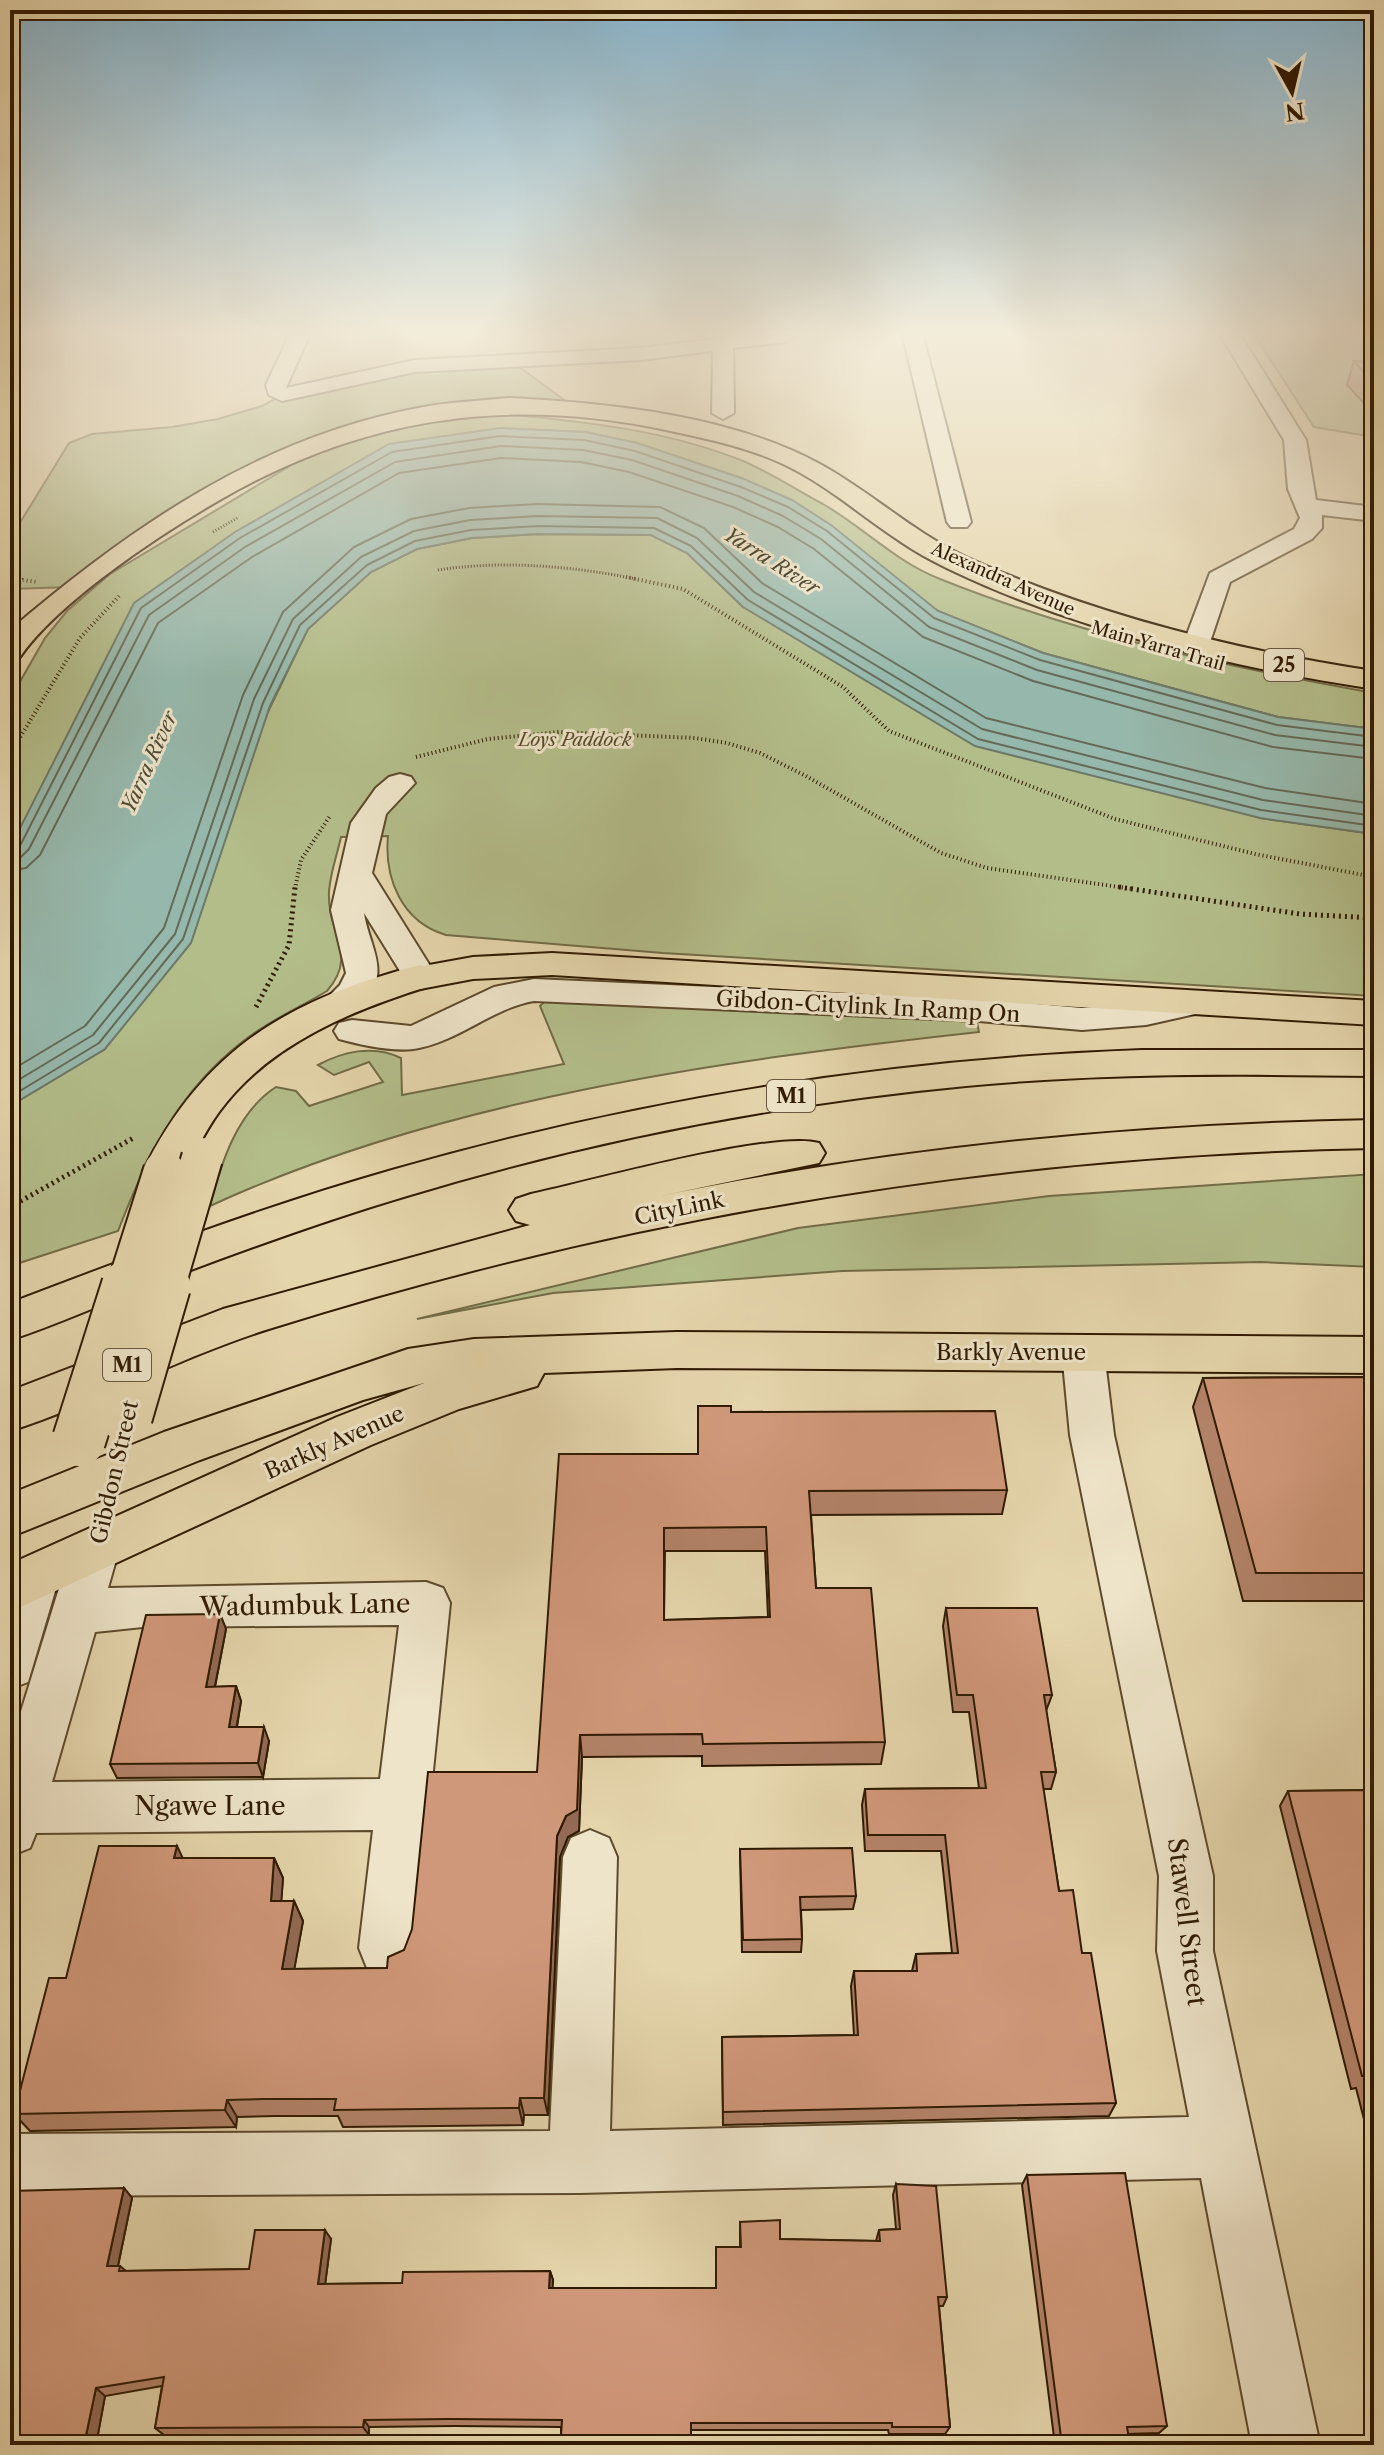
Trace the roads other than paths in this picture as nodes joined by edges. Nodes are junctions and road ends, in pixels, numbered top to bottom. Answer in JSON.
{"nodes":[{"id":1,"x":294,"y":451,"type":"edge"},
{"id":2,"x":762,"y":451,"type":"edge"},
{"id":3,"x":941,"y":451,"type":"edge"},
{"id":4,"x":1296,"y":451,"type":"edge"},
{"id":5,"x":1309,"y":506,"type":"junction"},
{"id":6,"x":1374,"y":514,"type":"edge"},
{"id":7,"x":959,"y":522,"type":"dead end"},
{"id":8,"x":1196,"y":645,"type":"junction"},
{"id":9,"x":10,"y":651,"type":"edge"},
{"id":10,"x":1374,"y":680,"type":"edge"},
{"id":11,"x":403,"y":772,"type":"road end"},
{"id":12,"x":356,"y":873,"type":"junction"},
{"id":13,"x":420,"y":977,"type":"junction"},
{"id":14,"x":1201,"y":1002,"type":"junction"},
{"id":15,"x":1374,"y":1013,"type":"edge"},
{"id":16,"x":345,"y":1017,"type":"junction"},
{"id":17,"x":270,"y":1058,"type":"junction"},
{"id":18,"x":1374,"y":1063,"type":"edge"},
{"id":19,"x":1374,"y":1109,"type":"edge"},
{"id":20,"x":1374,"y":1134,"type":"edge"},
{"id":21,"x":183,"y":1165,"type":"junction"},
{"id":22,"x":10,"y":1322,"type":"edge"},
{"id":23,"x":237,"y":1322,"type":"junction"},
{"id":24,"x":648,"y":1350,"type":"junction"},
{"id":25,"x":1083,"y":1352,"type":"junction"},
{"id":26,"x":1374,"y":1355,"type":"edge"},
{"id":27,"x":10,"y":1412,"type":"edge"},
{"id":28,"x":97,"y":1456,"type":"junction"},
{"id":29,"x":61,"y":1495,"type":"junction"},
{"id":30,"x":10,"y":1516,"type":"edge"},
{"id":31,"x":94,"y":1553,"type":"junction"},
{"id":32,"x":23,"y":1583,"type":"edge"},
{"id":33,"x":79,"y":1612,"type":"junction"},
{"id":34,"x":10,"y":1666,"type":"edge"},
{"id":35,"x":403,"y":1804,"type":"junction"},
{"id":36,"x":14,"y":1821,"type":"edge"},
{"id":37,"x":590,"y":1857,"type":"dead end"},
{"id":38,"x":387,"y":1948,"type":"dead end"},
{"id":39,"x":1227,"y":2147,"type":"junction"},
{"id":40,"x":579,"y":2162,"type":"junction"},
{"id":41,"x":10,"y":2165,"type":"edge"},
{"id":42,"x":1286,"y":2445,"type":"edge"}],
"edges":[{"from":1,"to":9,"type":"main road","name":"Alexandra Avenue","number":"25"},
{"from":2,"to":8,"type":"main road","name":"Alexandra Avenue","number":"25"},
{"from":3,"to":7,"type":"street"},
{"from":4,"to":5,"type":"street"},
{"from":5,"to":6,"type":"street"},
{"from":5,"to":8,"type":"street"},
{"from":8,"to":10,"type":"main road","name":"Alexandra Avenue","number":"25"},
{"from":11,"to":12,"type":"street","name":"Gibdon Street"},
{"from":12,"to":13,"type":"street"},
{"from":12,"to":16,"type":"street","name":"Gibdon Street"},
{"from":13,"to":14,"type":"main road"},
{"from":13,"to":16,"type":"main road","name":"Gibdon Street"},
{"from":14,"to":15,"type":"main road"},
{"from":14,"to":16,"type":"street","name":"Gibdon-Citylink In Ramp On"},
{"from":16,"to":17,"type":"main road","name":"Gibdon Street"},
{"from":16,"to":17,"type":"main road","name":"Gibdon Street"},
{"from":17,"to":21,"type":"main road","name":"Gibdon Street"},
{"from":18,"to":22,"type":"main road","number":"M1"},
{"from":19,"to":23,"type":"main road","number":"M1"},
{"from":20,"to":23,"type":"main road","name":"CityLink","number":"M1"},
{"from":21,"to":28,"type":"main road","name":"Gibdon Street","bridge":true},
{"from":21,"to":28,"type":"main road","name":"Gibdon Street","bridge":true},
{"from":23,"to":27,"type":"main road","name":"CityLink","number":"M1"},
{"from":24,"to":25,"type":"main road","name":"Barkly Avenue"},
{"from":24,"to":28,"type":"main road","name":"Barkly Avenue"},
{"from":24,"to":31,"type":"main road","name":"Barkly Avenue"},
{"from":25,"to":26,"type":"main road","name":"Barkly Avenue"},
{"from":25,"to":39,"type":"street","name":"Stawell Street"},
{"from":28,"to":29,"type":"main road","name":"Barkly Avenue"},
{"from":28,"to":31,"type":"main road","name":"Gibdon Street"},
{"from":29,"to":30,"type":"main road","name":"Barkly Avenue"},
{"from":29,"to":32,"type":"main road"},
{"from":31,"to":32,"type":"main road","name":"Barkly Avenue"},
{"from":31,"to":33,"type":"street","name":"Gibdon Street"},
{"from":32,"to":34,"type":"street"},
{"from":33,"to":35,"type":"street","name":"Wadumbuk Lane"},
{"from":33,"to":36,"type":"street","name":"Gibdon Street"},
{"from":35,"to":36,"type":"street","name":"Ngawe Lane"},
{"from":35,"to":38,"type":"street","name":"Wadumbuk Lane"},
{"from":37,"to":40,"type":"street"},
{"from":39,"to":40,"type":"street"},
{"from":39,"to":42,"type":"street","name":"Stawell Street"},
{"from":40,"to":41,"type":"street"}]}
